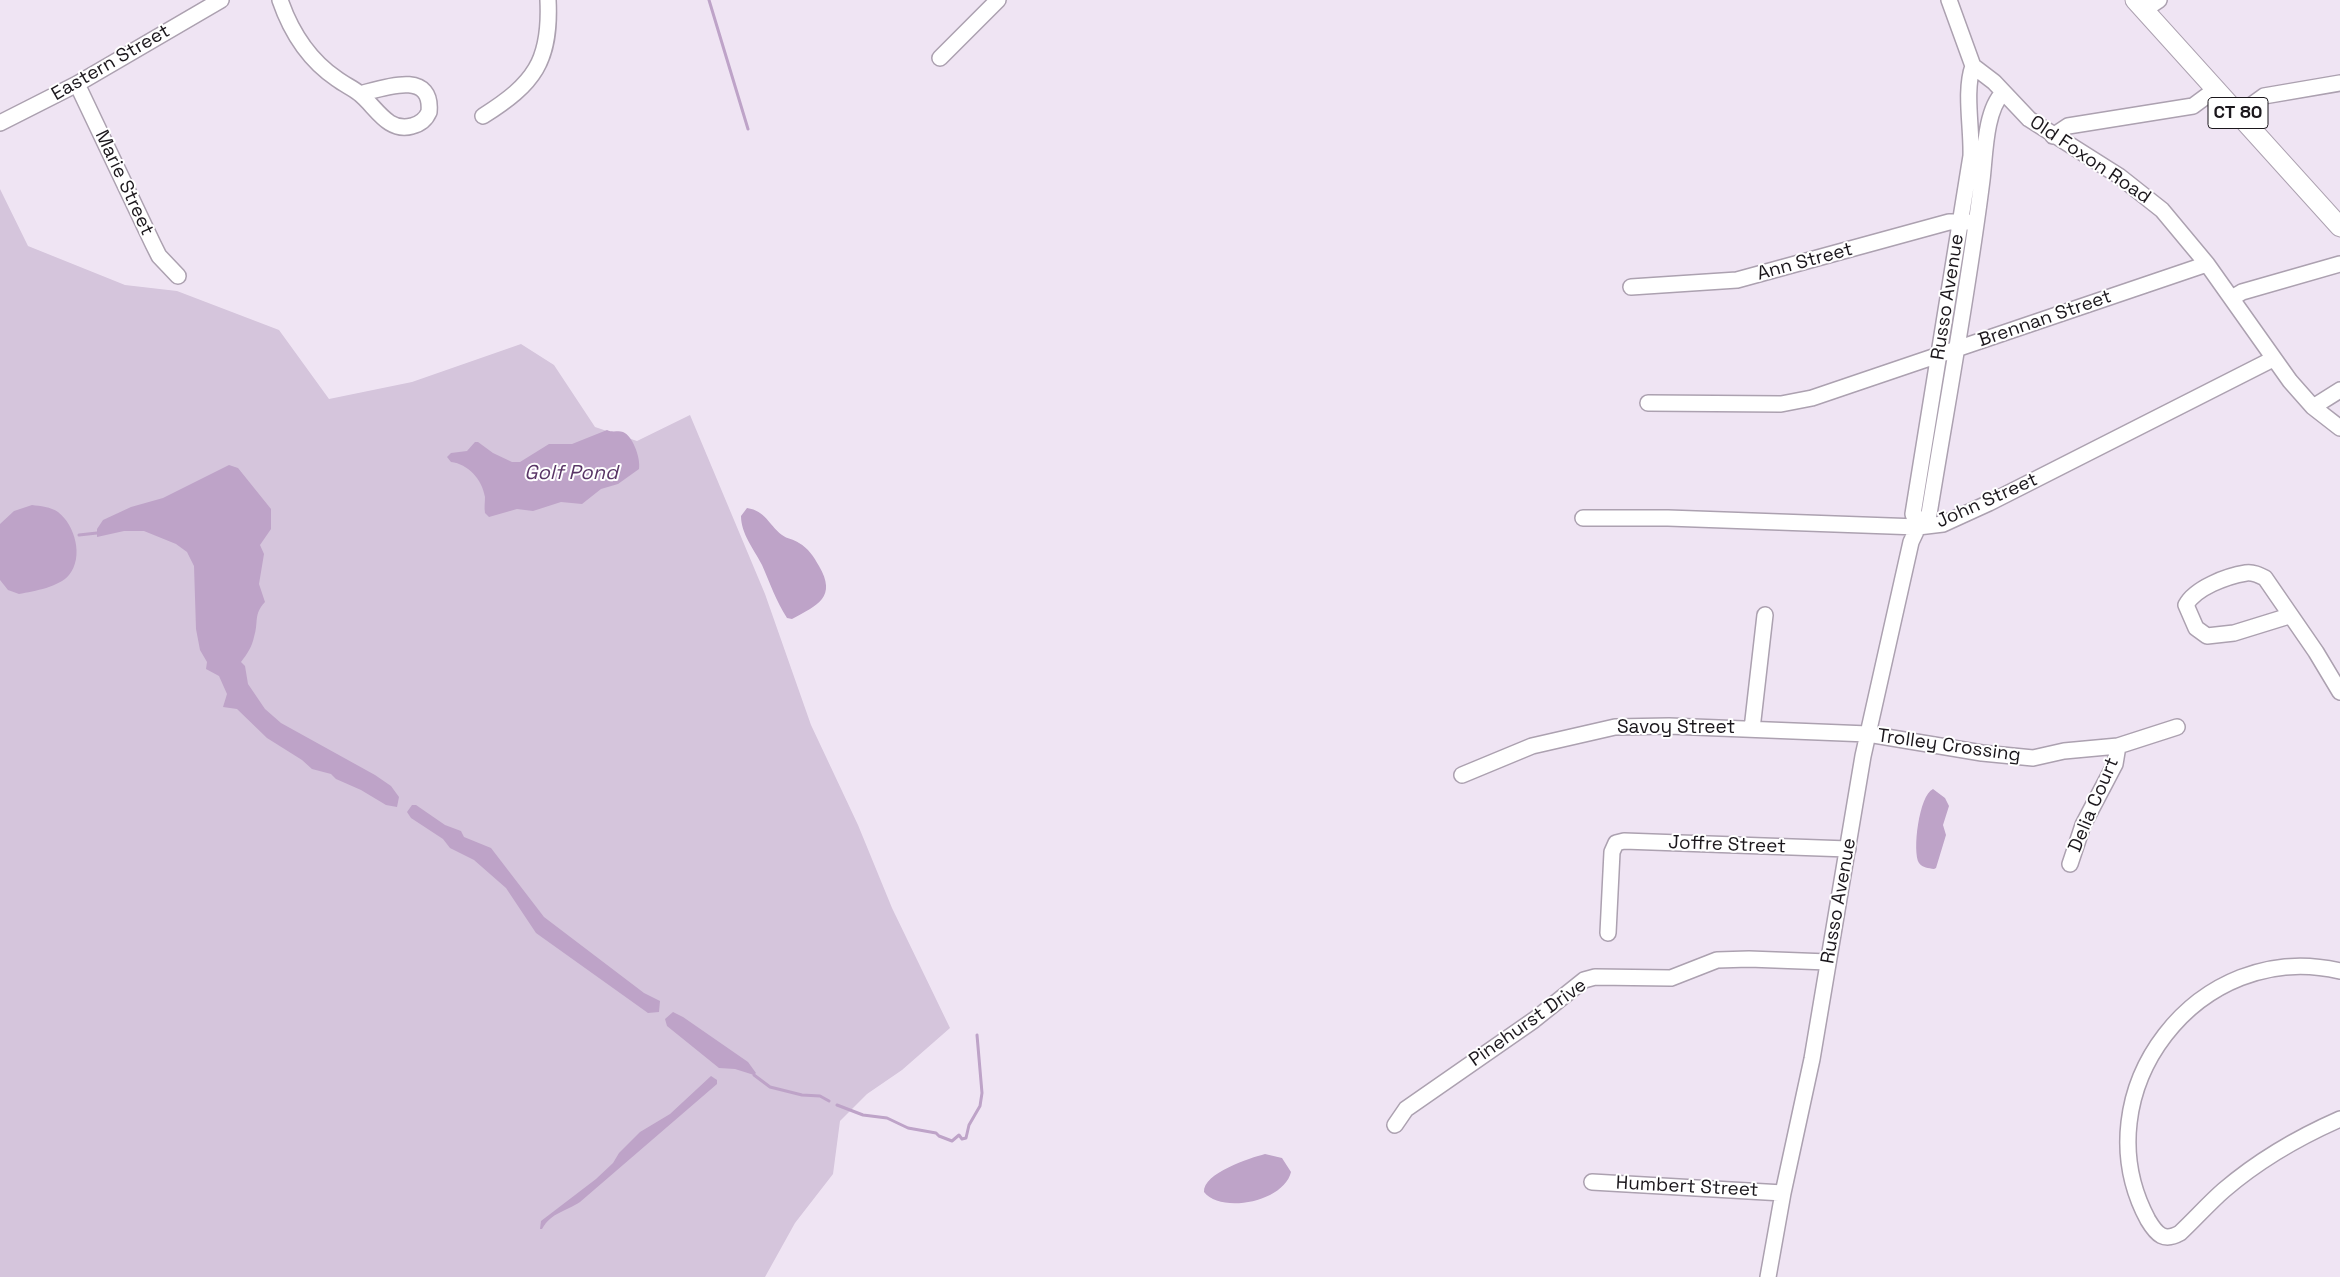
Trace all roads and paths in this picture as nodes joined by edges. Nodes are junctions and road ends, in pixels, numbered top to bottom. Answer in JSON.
{"nodes":[{"id":1,"x":221,"y":0,"type":"edge"},
{"id":2,"x":280,"y":0,"type":"edge"},
{"id":3,"x":548,"y":0,"type":"edge"},
{"id":4,"x":998,"y":0,"type":"edge"},
{"id":5,"x":1949,"y":0,"type":"edge"},
{"id":6,"x":2146,"y":3,"type":"edge"},
{"id":7,"x":940,"y":58,"type":"dead end"},
{"id":8,"x":1973,"y":66,"type":"junction"},
{"id":9,"x":2340,"y":83,"type":"edge"},
{"id":10,"x":77,"y":84,"type":"junction"},
{"id":11,"x":2216,"y":89,"type":"junction"},
{"id":12,"x":2003,"y":93,"type":"junction"},
{"id":13,"x":360,"y":94,"type":"dead end"},
{"id":14,"x":2239,"y":114,"type":"junction"},
{"id":15,"x":483,"y":116,"type":"dead end"},
{"id":16,"x":0,"y":123,"type":"edge"},
{"id":17,"x":2053,"y":136,"type":"junction"},
{"id":18,"x":1961,"y":221,"type":"junction"},
{"id":19,"x":1977,"y":222,"type":"junction"},
{"id":20,"x":2340,"y":226,"type":"edge"},
{"id":21,"x":2207,"y":264,"type":"junction"},
{"id":22,"x":2340,"y":264,"type":"edge"},
{"id":23,"x":178,"y":276,"type":"dead end"},
{"id":24,"x":1631,"y":287,"type":"dead end"},
{"id":25,"x":2232,"y":298,"type":"junction"},
{"id":26,"x":1956,"y":349,"type":"junction"},
{"id":27,"x":1939,"y":355,"type":"junction"},
{"id":28,"x":2273,"y":359,"type":"junction"},
{"id":29,"x":2340,"y":390,"type":"edge"},
{"id":30,"x":1648,"y":403,"type":"dead end"},
{"id":31,"x":2313,"y":407,"type":"junction"},
{"id":32,"x":2340,"y":428,"type":"edge"},
{"id":33,"x":1583,"y":518,"type":"dead end"},
{"id":34,"x":1918,"y":527,"type":"junction"},
{"id":35,"x":1765,"y":615,"type":"dead end"},
{"id":36,"x":2289,"y":616,"type":"junction"},
{"id":37,"x":2340,"y":692,"type":"edge"},
{"id":38,"x":2177,"y":728,"type":"dead end"},
{"id":39,"x":1752,"y":729,"type":"junction"},
{"id":40,"x":1868,"y":734,"type":"junction"},
{"id":41,"x":2118,"y":746,"type":"junction"},
{"id":42,"x":1462,"y":775,"type":"dead end"},
{"id":43,"x":1848,"y":849,"type":"junction"},
{"id":44,"x":2070,"y":864,"type":"dead end"},
{"id":45,"x":1608,"y":933,"type":"dead end"},
{"id":46,"x":1828,"y":962,"type":"junction"},
{"id":47,"x":2340,"y":971,"type":"edge"},
{"id":48,"x":2340,"y":1119,"type":"edge"},
{"id":49,"x":1395,"y":1125,"type":"dead end"},
{"id":50,"x":1592,"y":1182,"type":"dead end"},
{"id":51,"x":1783,"y":1193,"type":"junction"},
{"id":52,"x":1768,"y":1277,"type":"edge"}],
"edges":[{"from":1,"to":10,"type":"street","name":"Eastern Street"},
{"from":2,"to":13,"type":"street"},
{"from":3,"to":15,"type":"street"},
{"from":4,"to":7,"type":"street"},
{"from":5,"to":8,"type":"street"},
{"from":6,"to":11,"type":"main road","number":"CT 80"},
{"from":8,"to":12,"type":"street","name":"Old Foxon Road"},
{"from":8,"to":18,"type":"street","name":"Russo Avenue"},
{"from":9,"to":14,"type":"street"},
{"from":10,"to":16,"type":"street","name":"Eastern Street"},
{"from":10,"to":23,"type":"street","name":"Marie Street"},
{"from":11,"to":14,"type":"main road","number":"CT 80"},
{"from":11,"to":17,"type":"street"},
{"from":12,"to":17,"type":"street","name":"Old Foxon Road"},
{"from":12,"to":19,"type":"street","name":"Russo Avenue"},
{"from":14,"to":20,"type":"main road","number":"CT 80"},
{"from":17,"to":21,"type":"street","name":"Old Foxon Road"},
{"from":18,"to":19,"type":"street","name":"Ann Street"},
{"from":18,"to":24,"type":"street","name":"Ann Street"},
{"from":18,"to":27,"type":"street","name":"Russo Avenue"},
{"from":19,"to":26,"type":"street","name":"Russo Avenue"},
{"from":21,"to":25,"type":"street","name":"Old Foxon Road"},
{"from":21,"to":26,"type":"street","name":"Brennan Street"},
{"from":22,"to":25,"type":"street"},
{"from":25,"to":28,"type":"street","name":"Old Foxon Road"},
{"from":26,"to":27,"type":"street","name":"Brennan Street"},
{"from":26,"to":34,"type":"street","name":"Russo Avenue"},
{"from":27,"to":30,"type":"street","name":"Brennan Street"},
{"from":27,"to":34,"type":"street","name":"Russo Avenue"},
{"from":28,"to":31,"type":"street","name":"Old Foxon Road"},
{"from":28,"to":34,"type":"street","name":"John Street"},
{"from":29,"to":31,"type":"street"},
{"from":31,"to":32,"type":"street","name":"Old Foxon Road"},
{"from":33,"to":34,"type":"street","name":"John Street"},
{"from":34,"to":40,"type":"street","name":"Russo Avenue"},
{"from":35,"to":39,"type":"street"},
{"from":36,"to":36,"type":"street"},
{"from":36,"to":37,"type":"street"},
{"from":38,"to":41,"type":"street","name":"Trolley Crossing"},
{"from":39,"to":40,"type":"street","name":"Savoy Street"},
{"from":39,"to":42,"type":"street","name":"Savoy Street"},
{"from":40,"to":41,"type":"street","name":"Trolley Crossing"},
{"from":40,"to":43,"type":"street","name":"Russo Avenue"},
{"from":41,"to":44,"type":"street","name":"Delia Court"},
{"from":43,"to":45,"type":"street","name":"Joffre Street"},
{"from":43,"to":46,"type":"street","name":"Russo Avenue"},
{"from":46,"to":49,"type":"street","name":"Pinehurst Drive"},
{"from":46,"to":51,"type":"street","name":"Russo Avenue"},
{"from":47,"to":48,"type":"street"},
{"from":50,"to":51,"type":"street","name":"Humbert Street"},
{"from":51,"to":52,"type":"street","name":"Russo Avenue"}]}
